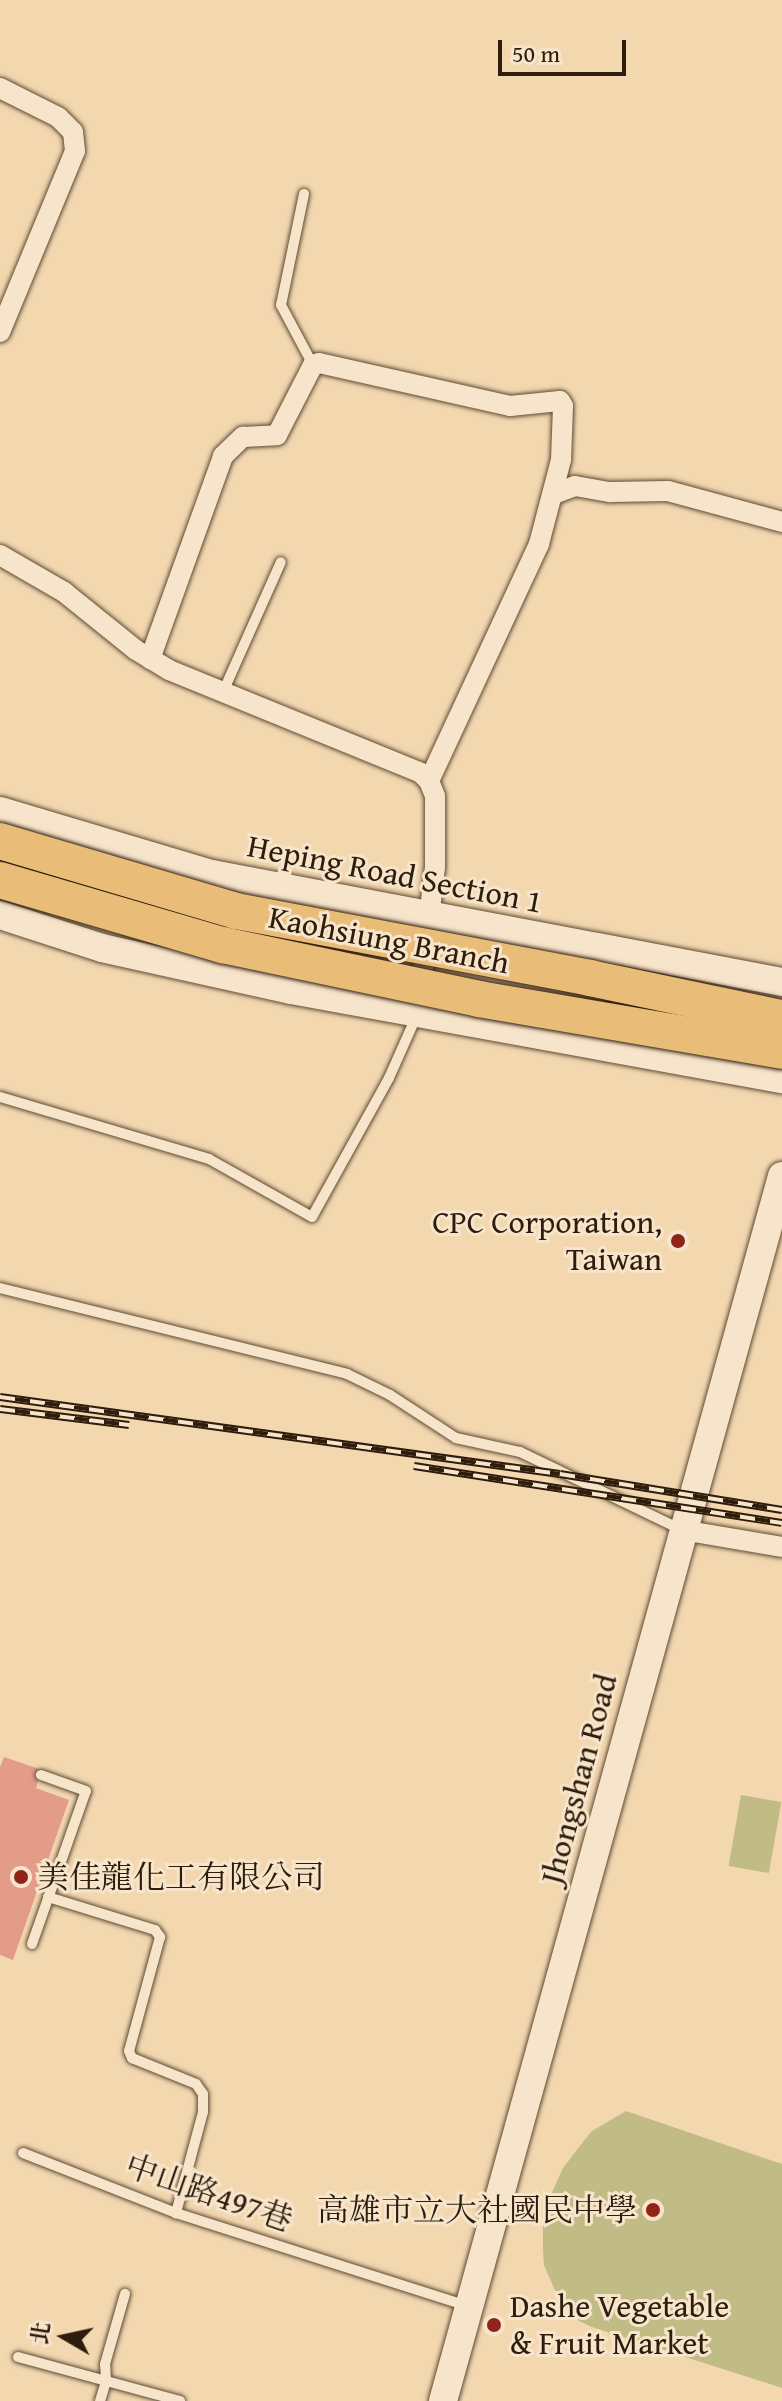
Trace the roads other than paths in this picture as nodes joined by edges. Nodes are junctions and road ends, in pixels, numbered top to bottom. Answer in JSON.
{"nodes":[{"id":1,"x":0,"y":88,"type":"edge"},
{"id":2,"x":304,"y":194,"type":"dead end"},
{"id":3,"x":0,"y":332,"type":"edge"},
{"id":4,"x":313,"y":365,"type":"junction"},
{"id":5,"x":554,"y":494,"type":"junction"},
{"id":6,"x":782,"y":522,"type":"edge"},
{"id":7,"x":0,"y":555,"type":"edge"},
{"id":8,"x":281,"y":562,"type":"dead end"},
{"id":9,"x":150,"y":659,"type":"junction"},
{"id":10,"x":223,"y":692,"type":"junction"},
{"id":11,"x":429,"y":781,"type":"junction"},
{"id":12,"x":0,"y":811,"type":"edge"},
{"id":13,"x":0,"y":841,"type":"edge"},
{"id":14,"x":0,"y":880,"type":"edge"},
{"id":15,"x":0,"y":915,"type":"edge"},
{"id":16,"x":429,"y":916,"type":"junction"},
{"id":17,"x":782,"y":982,"type":"edge"},
{"id":18,"x":418,"y":1011,"type":"junction"},
{"id":19,"x":782,"y":1018,"type":"edge"},
{"id":20,"x":782,"y":1035,"type":"edge"},
{"id":21,"x":564,"y":1040,"type":"junction"},
{"id":22,"x":782,"y":1051,"type":"edge"},
{"id":23,"x":782,"y":1079,"type":"edge"},
{"id":24,"x":0,"y":1097,"type":"edge"},
{"id":25,"x":782,"y":1176,"type":"edge"},
{"id":26,"x":774,"y":1235,"type":"edge"},
{"id":27,"x":0,"y":1288,"type":"edge"},
{"id":28,"x":682,"y":1530,"type":"junction"},
{"id":29,"x":782,"y":1547,"type":"edge"},
{"id":30,"x":41,"y":1775,"type":"dead end"},
{"id":31,"x":48,"y":1897,"type":"junction"},
{"id":32,"x":32,"y":1944,"type":"dead end"},
{"id":33,"x":23,"y":2153,"type":"dead end"},
{"id":34,"x":176,"y":2213,"type":"junction"},
{"id":35,"x":125,"y":2294,"type":"dead end"},
{"id":36,"x":471,"y":2307,"type":"junction"},
{"id":37,"x":18,"y":2357,"type":"dead end"},
{"id":38,"x":106,"y":2381,"type":"junction"},
{"id":39,"x":100,"y":2401,"type":"edge"},
{"id":40,"x":180,"y":2401,"type":"edge"},
{"id":41,"x":443,"y":2401,"type":"edge"}],
"edges":[{"from":1,"to":3,"type":"street"},
{"from":2,"to":4,"type":"lane"},
{"from":4,"to":5,"type":"street"},
{"from":4,"to":9,"type":"street"},
{"from":5,"to":6,"type":"street"},
{"from":5,"to":11,"type":"street"},
{"from":7,"to":9,"type":"street"},
{"from":8,"to":10,"type":"lane"},
{"from":9,"to":10,"type":"street"},
{"from":10,"to":11,"type":"street"},
{"from":11,"to":16,"type":"street"},
{"from":12,"to":16,"type":"street","name":"Heping Road Section 1"},
{"from":13,"to":19,"type":"highway","name":"Kaohsiung Branch","bridge":true},
{"from":14,"to":22,"type":"highway","name":"Kaohsiung Branch","bridge":true},
{"from":15,"to":18,"type":"street"},
{"from":16,"to":17,"type":"street","name":"Heping Road Section 1"},
{"from":16,"to":18,"type":"street"},
{"from":18,"to":21,"type":"street"},
{"from":18,"to":24,"type":"lane"},
{"from":20,"to":21,"type":"street"},
{"from":21,"to":23,"type":"street"},
{"from":25,"to":26,"type":"street","name":"Jhongshan Road"},
{"from":26,"to":28,"type":"street","name":"Jhongshan Road"},
{"from":27,"to":28,"type":"lane"},
{"from":28,"to":29,"type":"street"},
{"from":28,"to":36,"type":"street","name":"Jhongshan Road"},
{"from":30,"to":31,"type":"lane"},
{"from":31,"to":32,"type":"lane"},
{"from":31,"to":34,"type":"lane"},
{"from":33,"to":34,"type":"lane","name":"中山路497巷"},
{"from":34,"to":36,"type":"lane","name":"中山路497巷"},
{"from":35,"to":38,"type":"lane"},
{"from":36,"to":41,"type":"street","name":"Jhongshan Road"},
{"from":37,"to":38,"type":"lane"},
{"from":38,"to":39,"type":"lane"},
{"from":38,"to":40,"type":"lane"}]}
